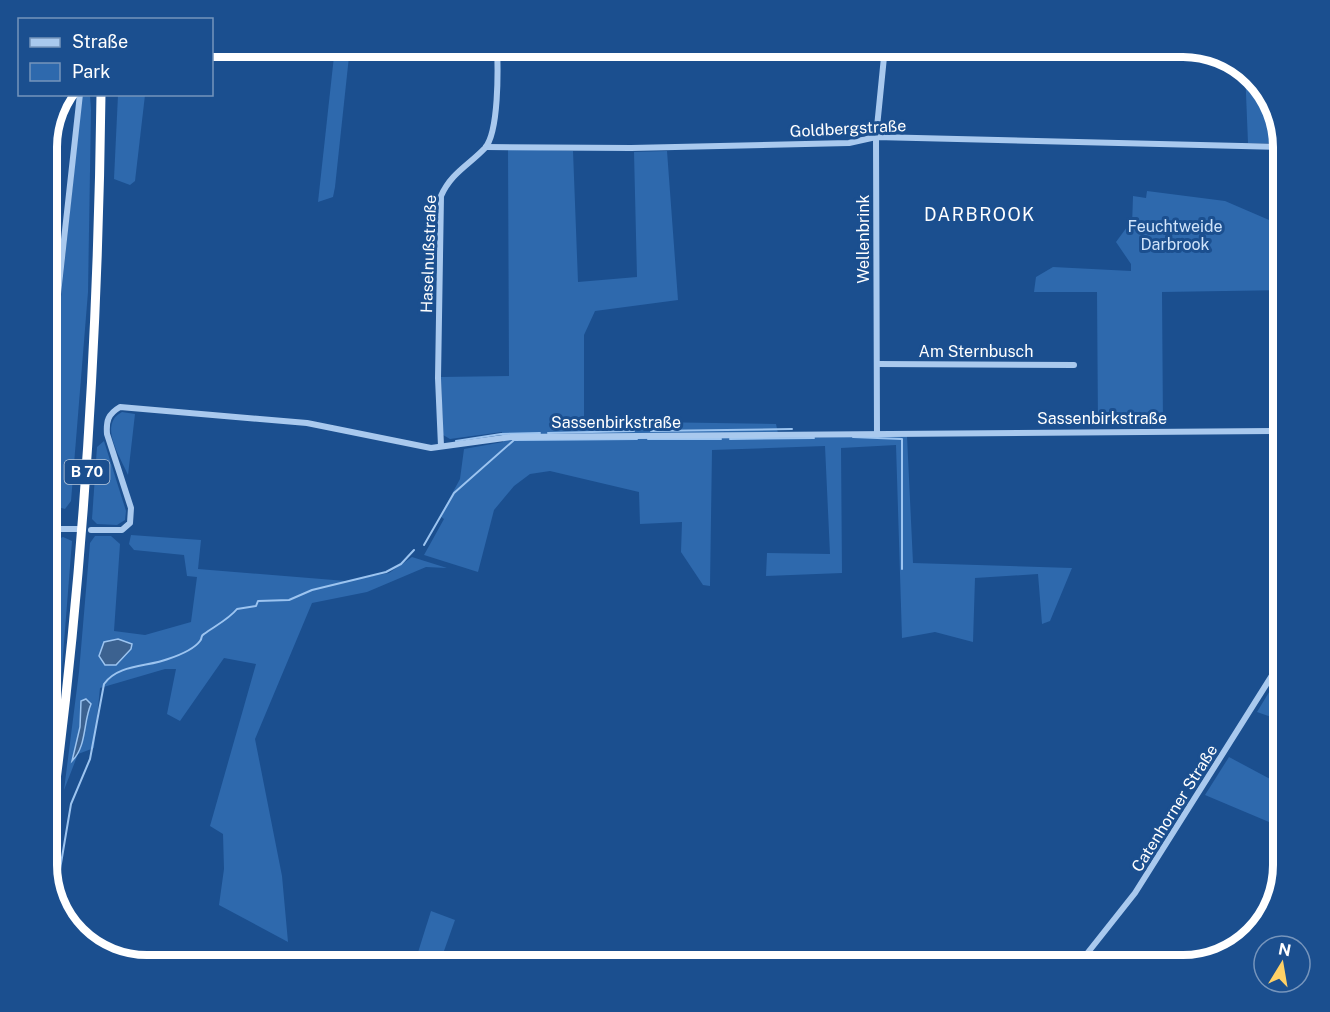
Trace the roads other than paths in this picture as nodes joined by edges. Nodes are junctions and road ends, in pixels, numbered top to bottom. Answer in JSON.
{"nodes":[{"id":1,"x":496,"y":57,"type":"edge"},
{"id":2,"x":884,"y":57,"type":"edge"},
{"id":3,"x":80,"y":96,"type":"edge"},
{"id":4,"x":101,"y":96,"type":"edge"},
{"id":5,"x":876,"y":137,"type":"junction"},
{"id":6,"x":486,"y":147,"type":"junction"},
{"id":7,"x":1273,"y":147,"type":"edge"},
{"id":8,"x":57,"y":303,"type":"edge"},
{"id":9,"x":877,"y":364,"type":"junction"},
{"id":10,"x":1074,"y":365,"type":"dead end"},
{"id":11,"x":1273,"y":431,"type":"edge"},
{"id":12,"x":877,"y":432,"type":"junction"},
{"id":13,"x":441,"y":446,"type":"junction"},
{"id":14,"x":57,"y":529,"type":"edge"},
{"id":15,"x":77,"y":529,"type":"dead end"},
{"id":16,"x":91,"y":530,"type":"dead end"},
{"id":17,"x":1273,"y":675,"type":"edge"},
{"id":18,"x":57,"y":758,"type":"edge"},
{"id":19,"x":1087,"y":955,"type":"edge"}],
"edges":[{"from":1,"to":6,"type":"street"},
{"from":2,"to":5,"type":"street","name":"Wellenbrink"},
{"from":3,"to":8,"type":"street"},
{"from":4,"to":18,"type":"highway","number":"B 70"},
{"from":5,"to":6,"type":"street","name":"Goldbergstraße"},
{"from":5,"to":7,"type":"street","name":"Goldbergstraße"},
{"from":5,"to":9,"type":"street","name":"Wellenbrink"},
{"from":6,"to":13,"type":"street","name":"Haselnußstraße"},
{"from":9,"to":10,"type":"street","name":"Am Sternbusch"},
{"from":9,"to":12,"type":"street","name":"Wellenbrink"},
{"from":11,"to":12,"type":"street","name":"Sassenbirkstraße"},
{"from":12,"to":13,"type":"street","name":"Sassenbirkstraße"},
{"from":13,"to":16,"type":"street","name":"Sassenbirkstraße"},
{"from":14,"to":15,"type":"street"},
{"from":17,"to":19,"type":"street","name":"Catenhorner Straße"}]}
